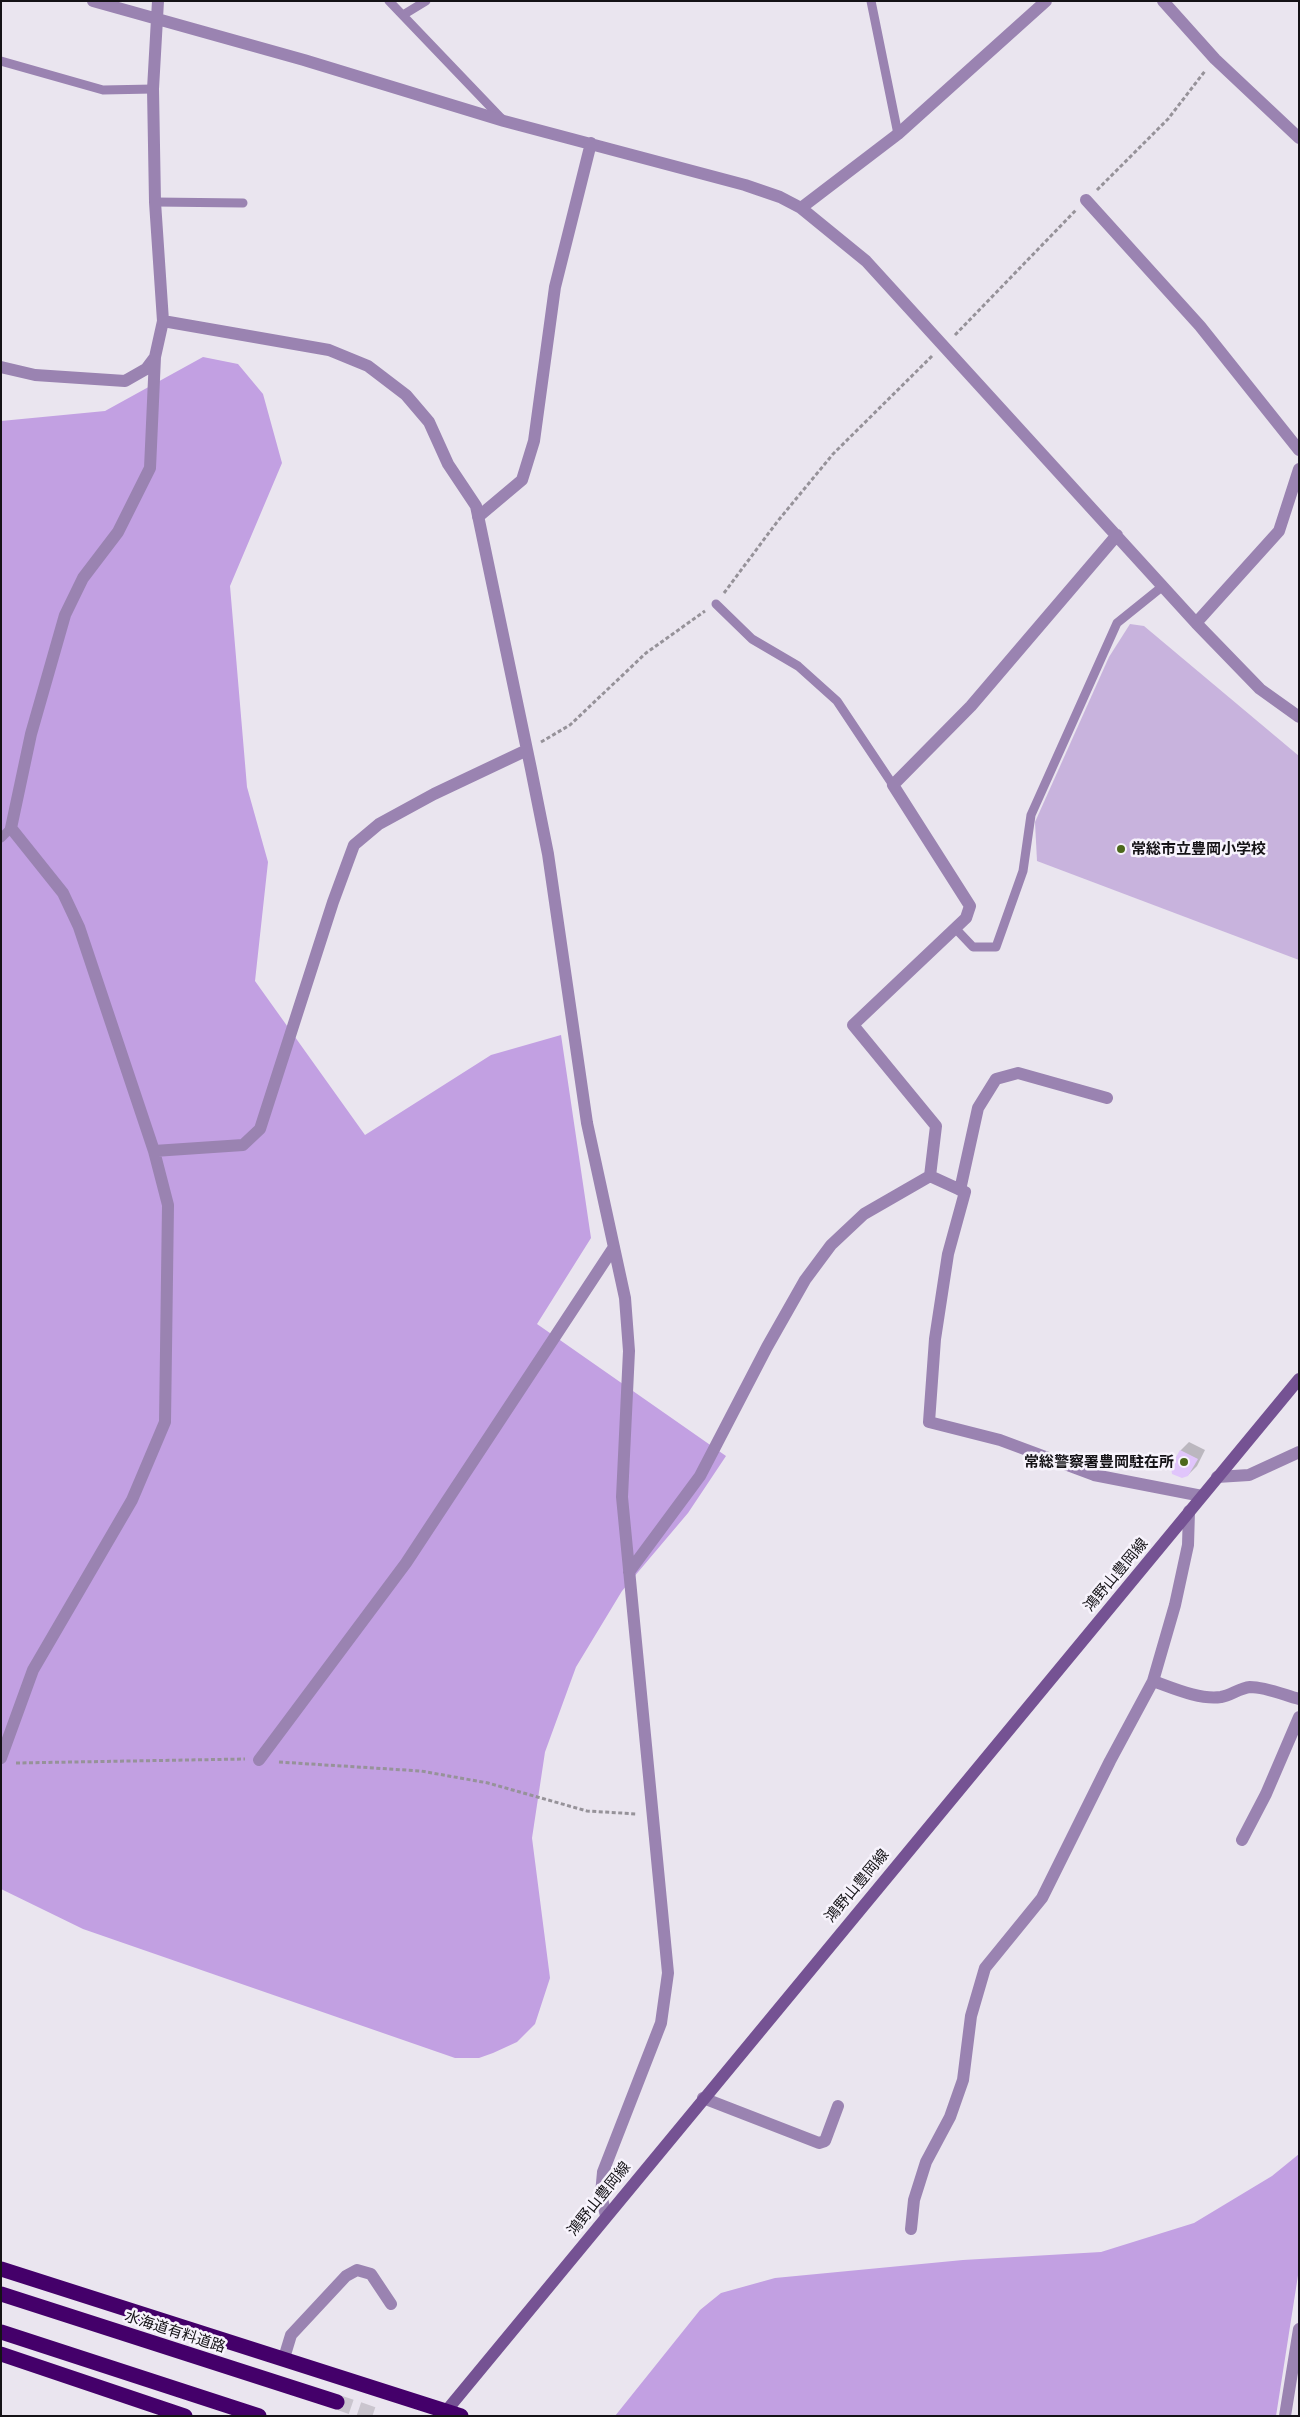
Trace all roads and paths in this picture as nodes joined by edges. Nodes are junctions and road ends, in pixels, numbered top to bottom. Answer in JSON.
{"nodes":[{"id":1,"x":92,"y":1,"type":"edge"},
{"id":2,"x":158,"y":1,"type":"edge"},
{"id":3,"x":389,"y":1,"type":"edge"},
{"id":4,"x":426,"y":1,"type":"edge"},
{"id":5,"x":872,"y":1,"type":"edge"},
{"id":6,"x":1046,"y":1,"type":"edge"},
{"id":7,"x":1163,"y":1,"type":"edge"},
{"id":8,"x":402,"y":15,"type":"junction"},
{"id":9,"x":158,"y":18,"type":"junction"},
{"id":10,"x":1215,"y":59,"type":"junction"},
{"id":11,"x":1,"y":61,"type":"edge"},
{"id":12,"x":153,"y":88,"type":"junction"},
{"id":13,"x":504,"y":121,"type":"junction"},
{"id":14,"x":898,"y":134,"type":"junction"},
{"id":15,"x":1299,"y":138,"type":"edge"},
{"id":16,"x":591,"y":143,"type":"junction"},
{"id":17,"x":1086,"y":200,"type":"junction"},
{"id":18,"x":156,"y":202,"type":"junction"},
{"id":19,"x":243,"y":203,"type":"dead end"},
{"id":20,"x":801,"y":208,"type":"junction"},
{"id":21,"x":163,"y":321,"type":"junction"},
{"id":22,"x":945,"y":346,"type":"junction"},
{"id":23,"x":155,"y":357,"type":"junction"},
{"id":24,"x":1,"y":367,"type":"edge"},
{"id":25,"x":1299,"y":450,"type":"edge"},
{"id":26,"x":1299,"y":469,"type":"edge"},
{"id":27,"x":478,"y":517,"type":"junction"},
{"id":28,"x":1117,"y":535,"type":"junction"},
{"id":29,"x":1163,"y":586,"type":"junction"},
{"id":30,"x":716,"y":604,"type":"junction"},
{"id":31,"x":1196,"y":623,"type":"junction"},
{"id":32,"x":1299,"y":717,"type":"edge"},
{"id":33,"x":527,"y":750,"type":"junction"},
{"id":34,"x":893,"y":785,"type":"junction"},
{"id":35,"x":11,"y":828,"type":"junction"},
{"id":36,"x":1,"y":838,"type":"edge"},
{"id":37,"x":955,"y":928,"type":"junction"},
{"id":38,"x":1107,"y":1098,"type":"dead end"},
{"id":39,"x":154,"y":1152,"type":"junction"},
{"id":40,"x":930,"y":1176,"type":"junction"},
{"id":41,"x":960,"y":1190,"type":"junction"},
{"id":42,"x":614,"y":1248,"type":"junction"},
{"id":43,"x":1299,"y":1379,"type":"edge"},
{"id":44,"x":1299,"y":1452,"type":"edge"},
{"id":45,"x":1218,"y":1477,"type":"junction"},
{"id":46,"x":1202,"y":1496,"type":"junction"},
{"id":47,"x":1189,"y":1511,"type":"junction"},
{"id":48,"x":629,"y":1572,"type":"junction"},
{"id":49,"x":1153,"y":1681,"type":"junction"},
{"id":50,"x":1299,"y":1699,"type":"edge"},
{"id":51,"x":1299,"y":1717,"type":"edge"},
{"id":52,"x":6,"y":1760,"type":"edge"},
{"id":53,"x":258,"y":1760,"type":"junction"},
{"id":54,"x":653,"y":1814,"type":"junction"},
{"id":55,"x":1242,"y":1840,"type":"dead end"},
{"id":56,"x":703,"y":2098,"type":"junction"},
{"id":57,"x":838,"y":2106,"type":"dead end"},
{"id":58,"x":606,"y":2216,"type":"junction"},
{"id":59,"x":911,"y":2228,"type":"dead end"},
{"id":60,"x":1,"y":2269,"type":"edge"},
{"id":61,"x":1,"y":2294,"type":"edge"},
{"id":62,"x":391,"y":2304,"type":"dead end"},
{"id":63,"x":1299,"y":2329,"type":"edge"},
{"id":64,"x":1,"y":2332,"type":"edge"},
{"id":65,"x":1,"y":2354,"type":"edge"},
{"id":66,"x":284,"y":2358,"type":"junction"},
{"id":67,"x":337,"y":2402,"type":"tunnel mouth"},
{"id":68,"x":450,"y":2414,"type":"edge"},
{"id":69,"x":185,"y":2416,"type":"edge"},
{"id":70,"x":259,"y":2416,"type":"edge"},
{"id":71,"x":1285,"y":2416,"type":"edge"}],
"edges":[{"from":1,"to":9,"type":"street"},
{"from":2,"to":9,"type":"street"},
{"from":3,"to":8,"type":"lane"},
{"from":4,"to":8,"type":"lane"},
{"from":5,"to":14,"type":"lane"},
{"from":6,"to":14,"type":"street"},
{"from":7,"to":10,"type":"street"},
{"from":8,"to":13,"type":"lane"},
{"from":9,"to":12,"type":"street"},
{"from":9,"to":13,"type":"street"},
{"from":10,"to":15,"type":"street"},
{"from":10,"to":17,"type":"path"},
{"from":11,"to":12,"type":"lane"},
{"from":12,"to":18,"type":"street"},
{"from":13,"to":16,"type":"street"},
{"from":14,"to":20,"type":"street"},
{"from":16,"to":20,"type":"street"},
{"from":16,"to":27,"type":"street"},
{"from":17,"to":22,"type":"path"},
{"from":17,"to":25,"type":"street"},
{"from":18,"to":19,"type":"lane"},
{"from":18,"to":21,"type":"street"},
{"from":20,"to":22,"type":"street"},
{"from":21,"to":23,"type":"street"},
{"from":21,"to":27,"type":"street"},
{"from":22,"to":28,"type":"street"},
{"from":22,"to":30,"type":"path"},
{"from":23,"to":24,"type":"street"},
{"from":23,"to":35,"type":"street"},
{"from":26,"to":31,"type":"street"},
{"from":27,"to":33,"type":"street"},
{"from":28,"to":29,"type":"street"},
{"from":28,"to":34,"type":"street"},
{"from":29,"to":31,"type":"street"},
{"from":29,"to":37,"type":"lane"},
{"from":30,"to":33,"type":"path"},
{"from":30,"to":34,"type":"lane"},
{"from":31,"to":32,"type":"street"},
{"from":33,"to":39,"type":"street"},
{"from":33,"to":42,"type":"street"},
{"from":34,"to":37,"type":"street"},
{"from":35,"to":36,"type":"lane"},
{"from":35,"to":39,"type":"street"},
{"from":37,"to":40,"type":"street"},
{"from":38,"to":41,"type":"street"},
{"from":39,"to":52,"type":"street"},
{"from":40,"to":41,"type":"street"},
{"from":40,"to":48,"type":"street"},
{"from":41,"to":46,"type":"street"},
{"from":42,"to":48,"type":"street"},
{"from":42,"to":53,"type":"street"},
{"from":43,"to":45,"type":"main road","name":"鴻野山豊岡線"},
{"from":44,"to":45,"type":"street"},
{"from":45,"to":46,"type":"main road","name":"鴻野山豊岡線"},
{"from":46,"to":47,"type":"main road","name":"鴻野山豊岡線"},
{"from":47,"to":49,"type":"street"},
{"from":47,"to":56,"type":"main road","name":"鴻野山豊岡線"},
{"from":48,"to":54,"type":"street"},
{"from":49,"to":50,"type":"street"},
{"from":49,"to":59,"type":"street"},
{"from":51,"to":55,"type":"street"},
{"from":52,"to":53,"type":"path"},
{"from":53,"to":54,"type":"path"},
{"from":54,"to":58,"type":"street"},
{"from":56,"to":57,"type":"street"},
{"from":56,"to":58,"type":"main road","name":"鴻野山豊岡線"},
{"from":58,"to":68,"type":"main road","name":"鴻野山豊岡線"},
{"from":60,"to":66,"type":"highway"},
{"from":61,"to":67,"type":"highway","name":"水海道有料道路"},
{"from":62,"to":66,"type":"street"},
{"from":63,"to":71,"type":"street"},
{"from":64,"to":70,"type":"highway"},
{"from":65,"to":69,"type":"highway"},
{"from":66,"to":68,"type":"highway"}]}
